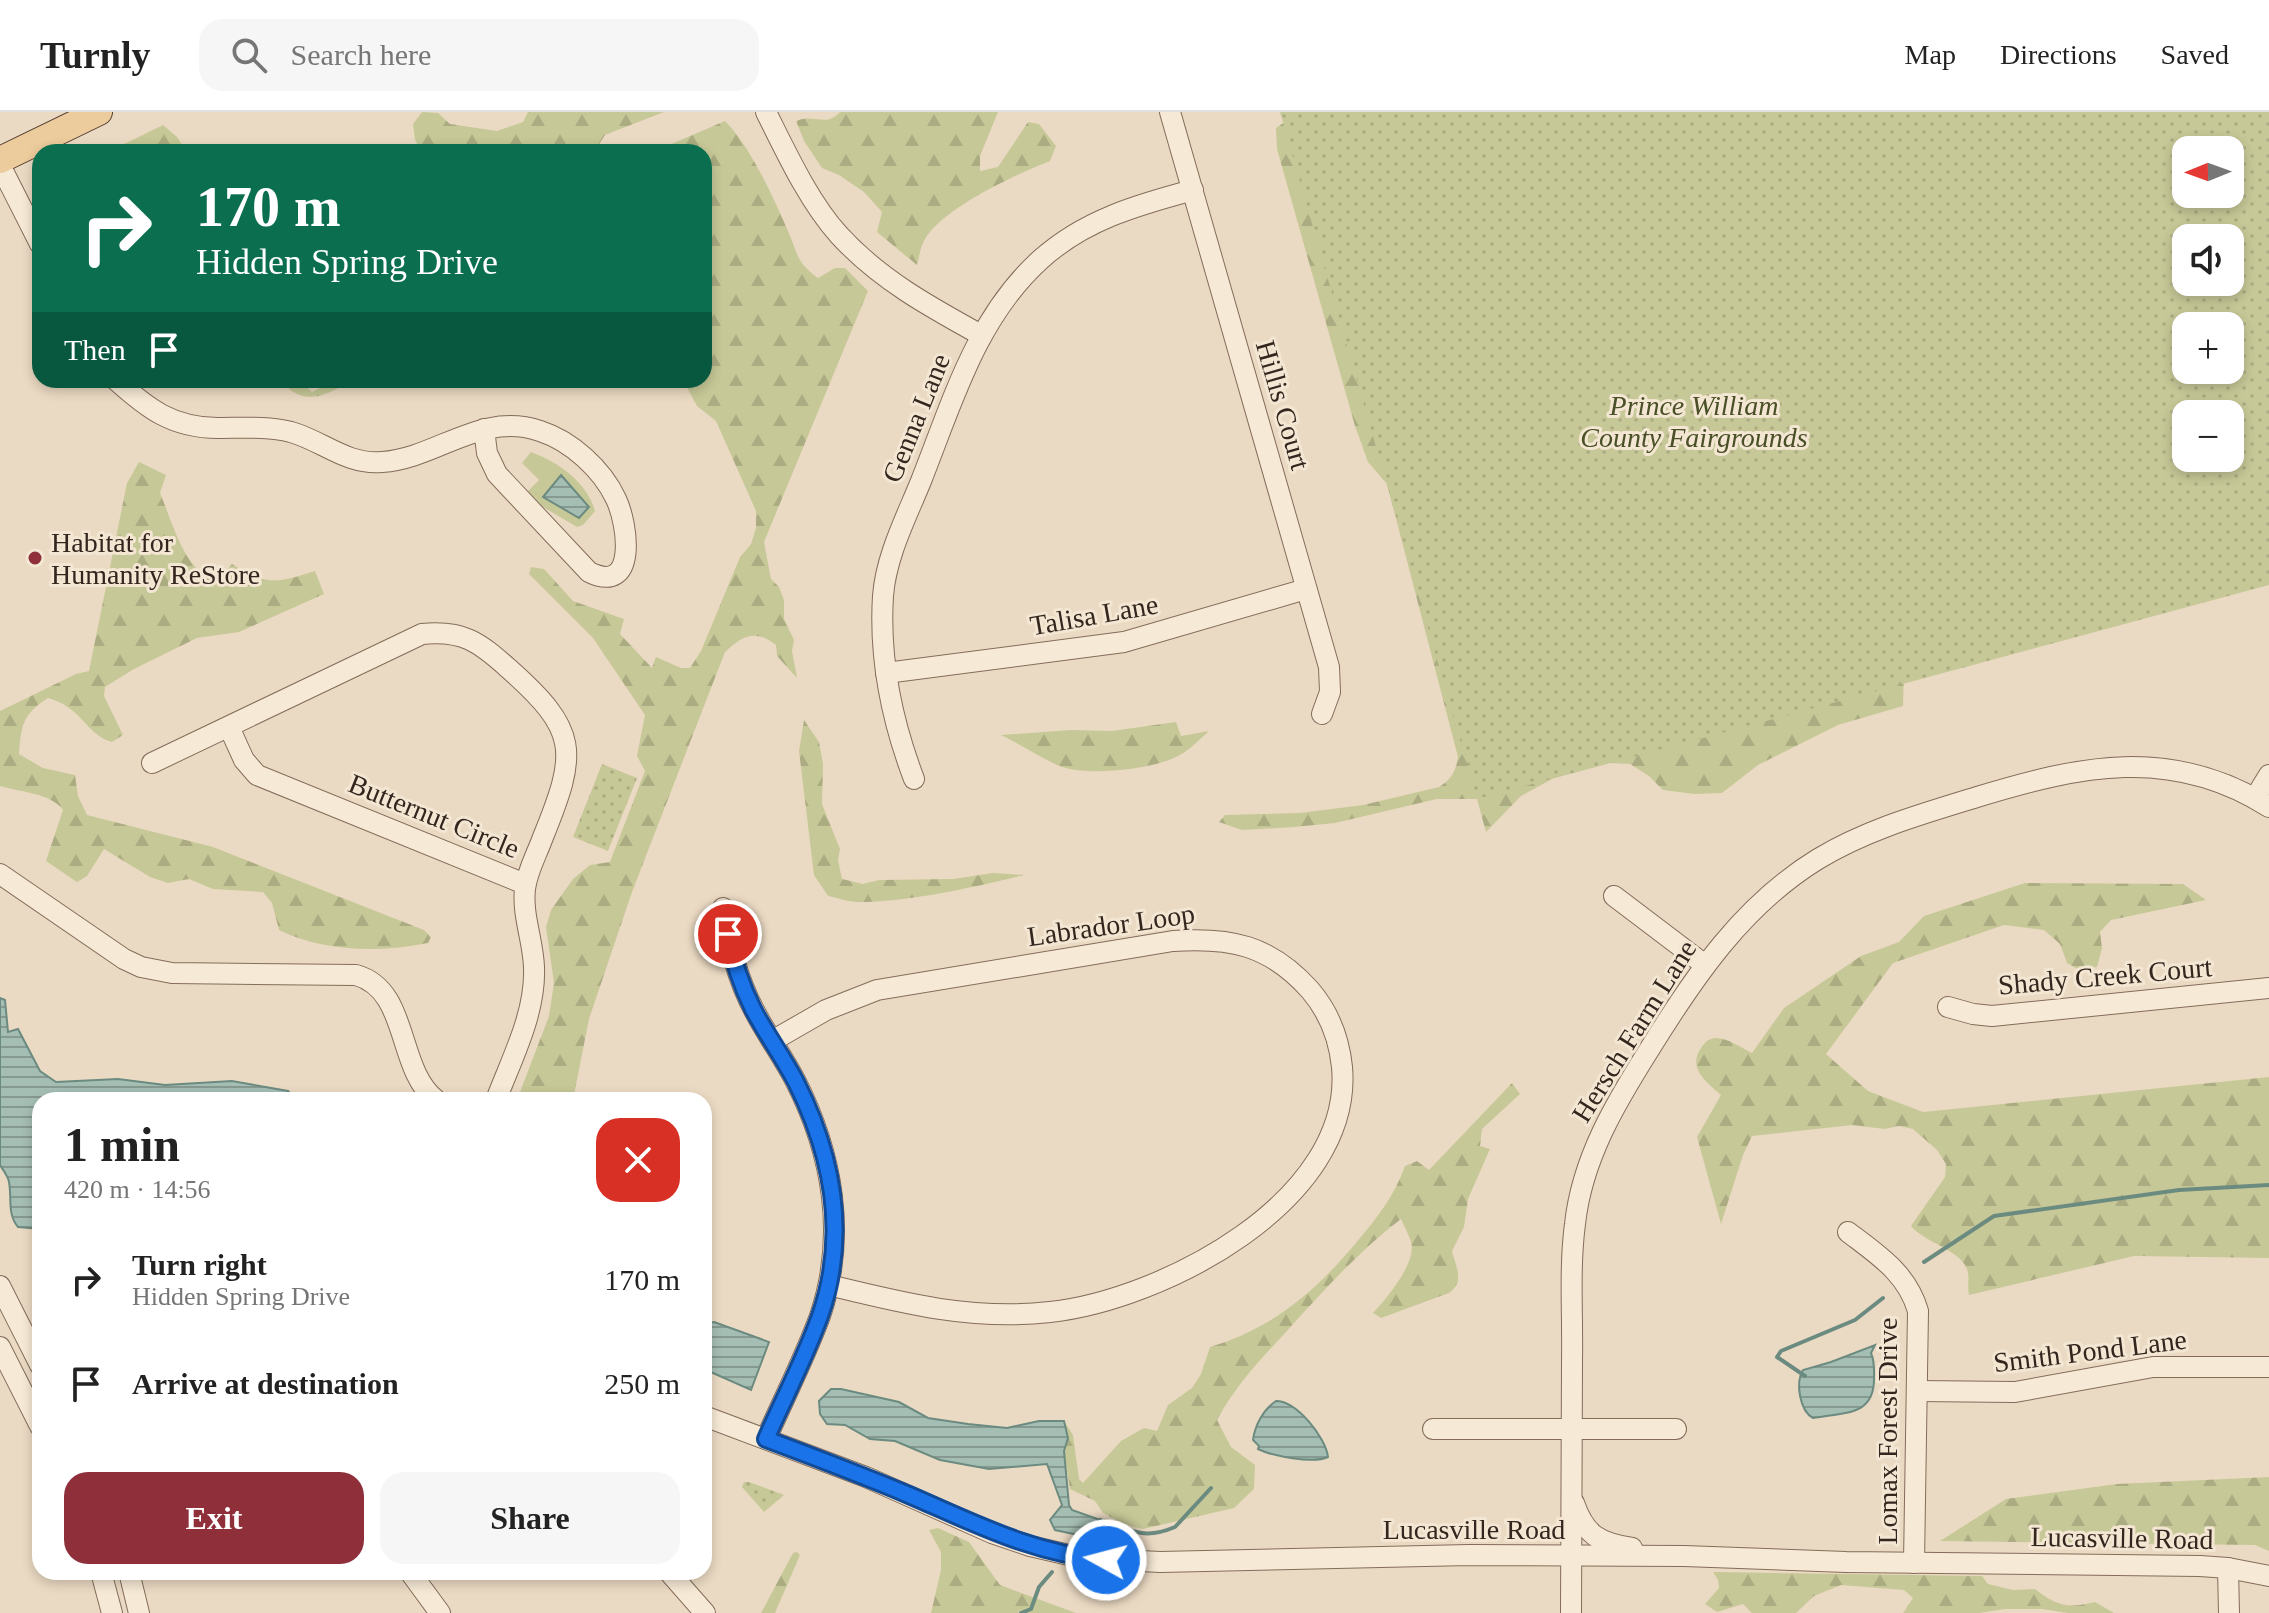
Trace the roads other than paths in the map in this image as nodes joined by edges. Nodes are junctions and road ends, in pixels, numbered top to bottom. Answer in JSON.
{"nodes":[{"id":1,"x":99,"y":112,"type":"edge"},
{"id":2,"x":766,"y":112,"type":"edge"},
{"id":3,"x":1170,"y":112,"type":"edge"},
{"id":4,"x":37,"y":144,"type":"edge"},
{"id":5,"x":32,"y":147,"type":"edge"},
{"id":6,"x":0,"y":163,"type":"edge"},
{"id":7,"x":1193,"y":190,"type":"junction"},
{"id":8,"x":32,"y":228,"type":"edge"},
{"id":9,"x":981,"y":335,"type":"junction"},
{"id":10,"x":126,"y":388,"type":"edge"},
{"id":11,"x":484,"y":429,"type":"junction"},
{"id":12,"x":1306,"y":589,"type":"junction"},
{"id":13,"x":886,"y":673,"type":"junction"},
{"id":14,"x":1322,"y":714,"type":"dead end"},
{"id":15,"x":229,"y":727,"type":"junction"},
{"id":16,"x":152,"y":763,"type":"dead end"},
{"id":17,"x":2269,"y":775,"type":"edge"},
{"id":18,"x":914,"y":779,"type":"dead end"},
{"id":19,"x":2262,"y":802,"type":"edge"},
{"id":20,"x":0,"y":874,"type":"edge"},
{"id":21,"x":525,"y":884,"type":"junction"},
{"id":22,"x":1614,"y":896,"type":"dead end"},
{"id":23,"x":723,"y":908,"type":"dead end"},
{"id":24,"x":1705,"y":965,"type":"junction"},
{"id":25,"x":2269,"y":988,"type":"edge"},
{"id":26,"x":1948,"y":1007,"type":"dead end"},
{"id":27,"x":772,"y":1041,"type":"junction"},
{"id":28,"x":429,"y":1092,"type":"edge"},
{"id":29,"x":499,"y":1092,"type":"edge"},
{"id":30,"x":1848,"y":1232,"type":"dead end"},
{"id":31,"x":829,"y":1285,"type":"junction"},
{"id":32,"x":0,"y":1286,"type":"edge"},
{"id":33,"x":0,"y":1347,"type":"edge"},
{"id":34,"x":32,"y":1349,"type":"edge"},
{"id":35,"x":2269,"y":1367,"type":"edge"},
{"id":36,"x":1918,"y":1391,"type":"junction"},
{"id":37,"x":32,"y":1410,"type":"edge"},
{"id":38,"x":712,"y":1419,"type":"edge"},
{"id":39,"x":1433,"y":1429,"type":"dead end"},
{"id":40,"x":1676,"y":1429,"type":"dead end"},
{"id":41,"x":1572,"y":1430,"type":"junction"},
{"id":42,"x":766,"y":1439,"type":"junction"},
{"id":43,"x":1572,"y":1495,"type":"junction"},
{"id":44,"x":1571,"y":1556,"type":"junction"},
{"id":45,"x":1684,"y":1556,"type":"junction"},
{"id":46,"x":1914,"y":1563,"type":"junction"},
{"id":47,"x":2228,"y":1568,"type":"junction"},
{"id":48,"x":2269,"y":1576,"type":"edge"},
{"id":49,"x":103,"y":1580,"type":"edge"},
{"id":50,"x":131,"y":1580,"type":"edge"},
{"id":51,"x":416,"y":1580,"type":"edge"},
{"id":52,"x":676,"y":1580,"type":"edge"},
{"id":53,"x":112,"y":1613,"type":"edge"},
{"id":54,"x":139,"y":1613,"type":"edge"},
{"id":55,"x":440,"y":1613,"type":"edge"},
{"id":56,"x":705,"y":1613,"type":"edge"},
{"id":57,"x":1571,"y":1613,"type":"edge"},
{"id":58,"x":2229,"y":1613,"type":"edge"}],
"edges":[{"from":1,"to":4,"type":"main road"},
{"from":2,"to":9,"type":"street"},
{"from":3,"to":7,"type":"street","name":"Hillis Court"},
{"from":5,"to":6,"type":"main road"},
{"from":6,"to":8,"type":"street"},
{"from":7,"to":9,"type":"street","name":"Genna Lane"},
{"from":7,"to":12,"type":"street","name":"Hillis Court"},
{"from":9,"to":13,"type":"street","name":"Genna Lane"},
{"from":10,"to":11,"type":"street"},
{"from":11,"to":11,"type":"street"},
{"from":12,"to":13,"type":"street","name":"Talisa Lane"},
{"from":12,"to":14,"type":"street","name":"Hillis Court"},
{"from":13,"to":18,"type":"street","name":"Genna Lane"},
{"from":15,"to":16,"type":"street","name":"Butternut Circle"},
{"from":15,"to":21,"type":"street","name":"Butternut Circle"},
{"from":15,"to":21,"type":"street","name":"Butternut Circle"},
{"from":17,"to":19,"type":"street"},
{"from":19,"to":24,"type":"street","name":"Hersch Farm Lane"},
{"from":20,"to":28,"type":"street"},
{"from":21,"to":29,"type":"street"},
{"from":22,"to":24,"type":"street"},
{"from":23,"to":27,"type":"street"},
{"from":24,"to":41,"type":"street","name":"Hersch Farm Lane"},
{"from":25,"to":26,"type":"street","name":"Shady Creek Court"},
{"from":27,"to":31,"type":"street"},
{"from":27,"to":31,"type":"street","name":"Labrador Loop"},
{"from":30,"to":36,"type":"street","name":"Lomax Forest Drive"},
{"from":31,"to":42,"type":"street"},
{"from":32,"to":34,"type":"street"},
{"from":33,"to":37,"type":"street"},
{"from":35,"to":36,"type":"street","name":"Smith Pond Lane"},
{"from":36,"to":46,"type":"street","name":"Lomax Forest Drive"},
{"from":38,"to":42,"type":"street","name":"Lucasville Road"},
{"from":39,"to":41,"type":"street"},
{"from":40,"to":41,"type":"street"},
{"from":41,"to":43,"type":"street","name":"Hersch Farm Lane"},
{"from":42,"to":44,"type":"street","name":"Lucasville Road"},
{"from":43,"to":44,"type":"street","name":"Hersch Farm Lane"},
{"from":43,"to":45,"type":"street"},
{"from":44,"to":45,"type":"street","name":"Lucasville Road"},
{"from":44,"to":57,"type":"street","name":"Hersch Farm Lane"},
{"from":45,"to":46,"type":"street","name":"Lucasville Road"},
{"from":46,"to":47,"type":"street","name":"Lucasville Road"},
{"from":47,"to":48,"type":"street","name":"Lucasville Road"},
{"from":47,"to":58,"type":"street"},
{"from":49,"to":53,"type":"street"},
{"from":50,"to":54,"type":"street"},
{"from":51,"to":55,"type":"street"},
{"from":52,"to":56,"type":"street"}]}
